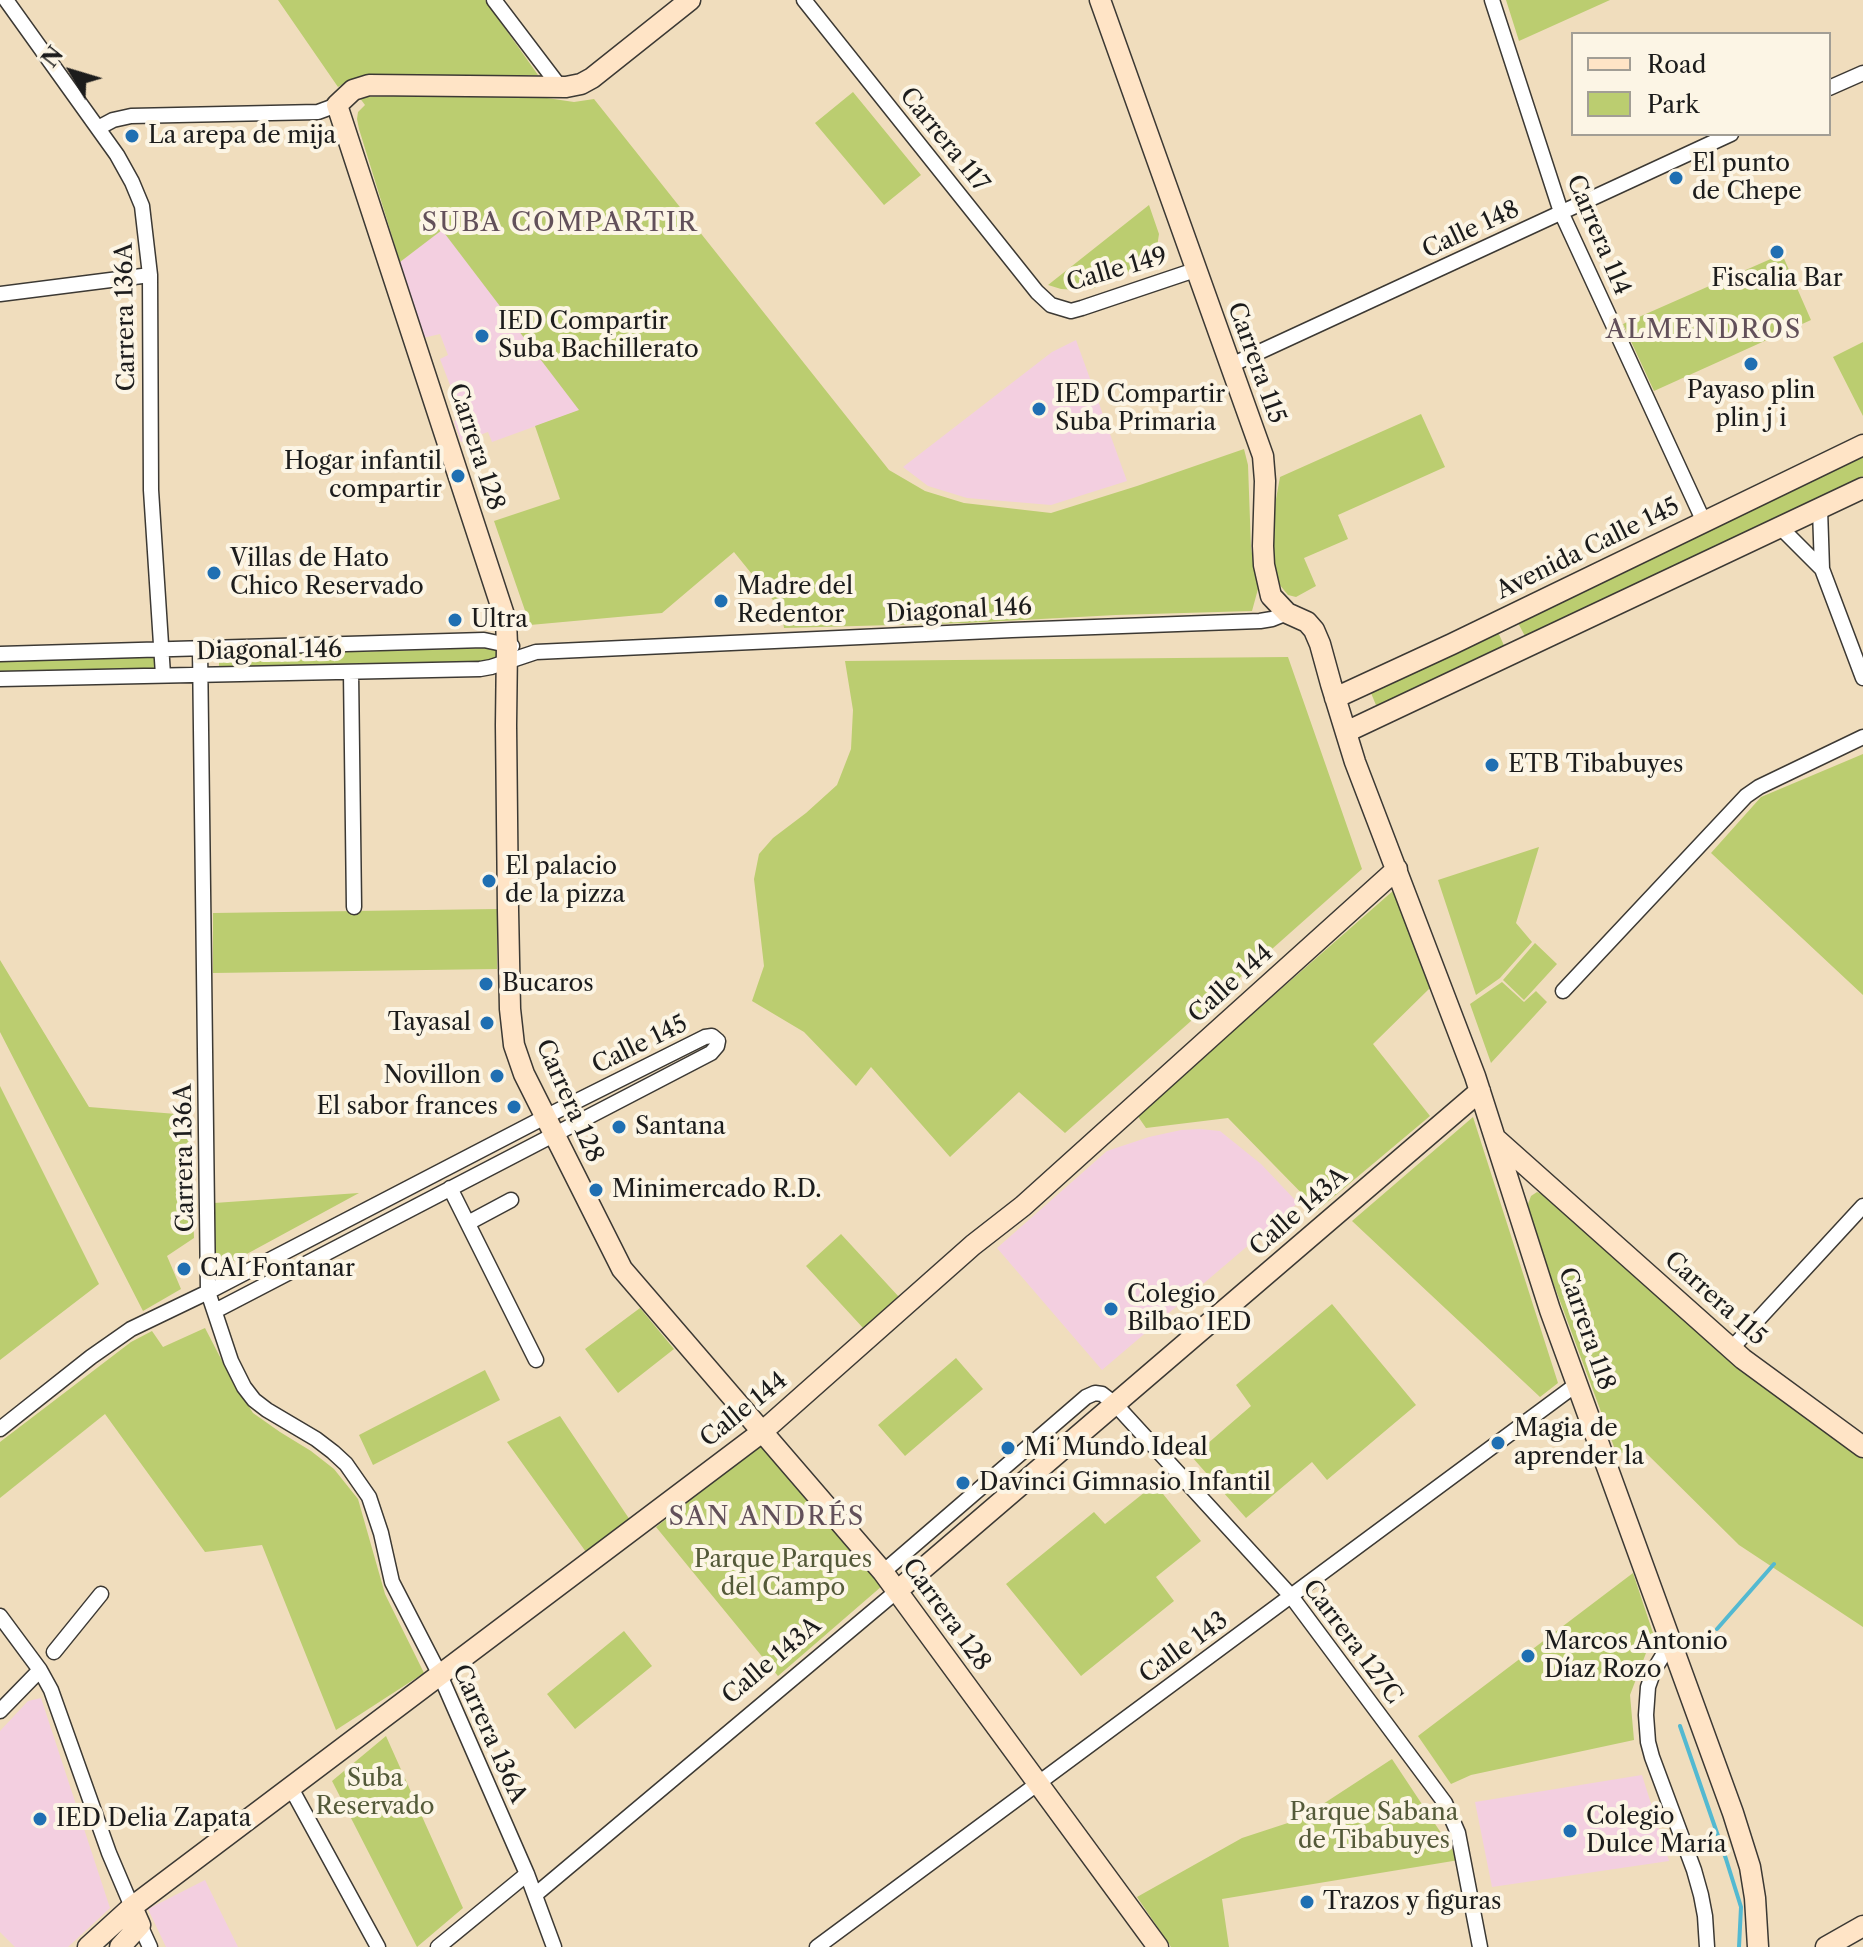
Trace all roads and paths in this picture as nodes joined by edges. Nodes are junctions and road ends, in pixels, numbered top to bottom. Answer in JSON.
{"nodes":[{"id":1,"x":6,"y":0,"type":"edge"},
{"id":2,"x":494,"y":0,"type":"edge"},
{"id":3,"x":690,"y":0,"type":"edge"},
{"id":4,"x":804,"y":0,"type":"edge"},
{"id":5,"x":1100,"y":0,"type":"edge"},
{"id":6,"x":1492,"y":0,"type":"edge"},
{"id":7,"x":1863,"y":73,"type":"edge"},
{"id":8,"x":563,"y":87,"type":"junction"},
{"id":9,"x":1831,"y":87,"type":"edge"},
{"id":10,"x":337,"y":105,"type":"junction"},
{"id":11,"x":98,"y":128,"type":"junction"},
{"id":12,"x":1727,"y":136,"type":"edge"},
{"id":13,"x":1561,"y":212,"type":"junction"},
{"id":14,"x":1195,"y":270,"type":"junction"},
{"id":15,"x":150,"y":275,"type":"junction"},
{"id":16,"x":0,"y":294,"type":"edge"},
{"id":17,"x":1051,"y":305,"type":"joint"},
{"id":18,"x":1229,"y":366,"type":"junction"},
{"id":19,"x":1863,"y":445,"type":"edge"},
{"id":20,"x":1863,"y":488,"type":"edge"},
{"id":21,"x":1820,"y":509,"type":"junction"},
{"id":22,"x":1704,"y":522,"type":"junction"},
{"id":23,"x":1781,"y":528,"type":"junction"},
{"id":24,"x":1822,"y":569,"type":"junction"},
{"id":25,"x":1287,"y":613,"type":"junction"},
{"id":26,"x":1506,"y":618,"type":"junction"},
{"id":27,"x":200,"y":648,"type":"junction"},
{"id":28,"x":161,"y":649,"type":"junction"},
{"id":29,"x":1522,"y":650,"type":"junction"},
{"id":30,"x":0,"y":654,"type":"edge"},
{"id":31,"x":507,"y":654,"type":"junction"},
{"id":32,"x":351,"y":672,"type":"junction"},
{"id":33,"x":200,"y":674,"type":"junction"},
{"id":34,"x":163,"y":675,"type":"junction"},
{"id":35,"x":1863,"y":678,"type":"edge"},
{"id":36,"x":0,"y":679,"type":"edge"},
{"id":37,"x":1335,"y":698,"type":"junction"},
{"id":38,"x":1346,"y":732,"type":"junction"},
{"id":39,"x":1863,"y":737,"type":"edge"},
{"id":40,"x":1397,"y":869,"type":"junction"},
{"id":41,"x":354,"y":907,"type":"dead end"},
{"id":42,"x":1563,"y":991,"type":"dead end"},
{"id":43,"x":1480,"y":1091,"type":"junction"},
{"id":44,"x":549,"y":1125,"type":"junction"},
{"id":45,"x":1495,"y":1138,"type":"junction"},
{"id":46,"x":1541,"y":1180,"type":"junction"},
{"id":47,"x":450,"y":1188,"type":"junction"},
{"id":48,"x":1513,"y":1196,"type":"junction"},
{"id":49,"x":511,"y":1200,"type":"dead end"},
{"id":50,"x":1863,"y":1206,"type":"edge"},
{"id":51,"x":468,"y":1223,"type":"junction"},
{"id":52,"x":208,"y":1292,"type":"junction"},
{"id":53,"x":215,"y":1311,"type":"junction"},
{"id":54,"x":1731,"y":1349,"type":"junction"},
{"id":55,"x":536,"y":1360,"type":"dead end"},
{"id":56,"x":1577,"y":1384,"type":"junction"},
{"id":57,"x":1115,"y":1404,"type":"junction"},
{"id":58,"x":0,"y":1429,"type":"edge"},
{"id":59,"x":762,"y":1432,"type":"junction"},
{"id":60,"x":1863,"y":1447,"type":"edge"},
{"id":61,"x":883,"y":1572,"type":"junction"},
{"id":62,"x":897,"y":1591,"type":"junction"},
{"id":63,"x":101,"y":1594,"type":"dead end"},
{"id":64,"x":1291,"y":1596,"type":"junction"},
{"id":65,"x":0,"y":1616,"type":"edge"},
{"id":66,"x":1671,"y":1642,"type":"junction"},
{"id":67,"x":54,"y":1652,"type":"dead end"},
{"id":68,"x":40,"y":1670,"type":"junction"},
{"id":69,"x":440,"y":1675,"type":"junction"},
{"id":70,"x":0,"y":1711,"type":"edge"},
{"id":71,"x":1037,"y":1784,"type":"junction"},
{"id":72,"x":291,"y":1788,"type":"junction"},
{"id":73,"x":527,"y":1874,"type":"junction"},
{"id":74,"x":535,"y":1895,"type":"junction"},
{"id":75,"x":136,"y":1916,"type":"junction"},
{"id":76,"x":1863,"y":1926,"type":"edge"},
{"id":77,"x":454,"y":1934,"type":"junction"},
{"id":78,"x":88,"y":1947,"type":"edge"},
{"id":79,"x":120,"y":1947,"type":"edge"},
{"id":80,"x":150,"y":1947,"type":"edge"},
{"id":81,"x":378,"y":1947,"type":"edge"},
{"id":82,"x":438,"y":1947,"type":"edge"},
{"id":83,"x":463,"y":1947,"type":"edge"},
{"id":84,"x":554,"y":1947,"type":"edge"},
{"id":85,"x":817,"y":1947,"type":"edge"},
{"id":86,"x":1158,"y":1947,"type":"edge"},
{"id":87,"x":1480,"y":1947,"type":"edge"},
{"id":88,"x":1707,"y":1947,"type":"edge"},
{"id":89,"x":1758,"y":1947,"type":"edge"},
{"id":90,"x":1826,"y":1947,"type":"edge"}],
"edges":[{"from":1,"to":11,"type":"street","name":"Carrera 136A"},
{"from":2,"to":8,"type":"street"},
{"from":3,"to":8,"type":"street"},
{"from":4,"to":17,"type":"street","name":"Carrera 117"},
{"from":5,"to":14,"type":"street","name":"Carrera 115"},
{"from":6,"to":13,"type":"street","name":"Carrera 114"},
{"from":7,"to":9,"type":"street"},
{"from":8,"to":10,"type":"street"},
{"from":10,"to":11,"type":"street"},
{"from":10,"to":31,"type":"street","name":"Carrera 128"},
{"from":11,"to":15,"type":"street","name":"Carrera 136A"},
{"from":12,"to":13,"type":"street","name":"Calle 148"},
{"from":13,"to":18,"type":"street","name":"Calle 148"},
{"from":13,"to":22,"type":"street","name":"Carrera 114"},
{"from":14,"to":17,"type":"street","name":"Calle 149"},
{"from":14,"to":18,"type":"street","name":"Carrera 115"},
{"from":15,"to":16,"type":"street"},
{"from":15,"to":28,"type":"street","name":"Carrera 136A"},
{"from":18,"to":25,"type":"street","name":"Carrera 115"},
{"from":19,"to":22,"type":"street","name":"Avenida Calle 145"},
{"from":20,"to":21,"type":"street"},
{"from":21,"to":23,"type":"street"},
{"from":21,"to":24,"type":"street"},
{"from":22,"to":26,"type":"street","name":"Avenida Calle 145"},
{"from":23,"to":24,"type":"street"},
{"from":23,"to":29,"type":"street"},
{"from":24,"to":35,"type":"street"},
{"from":25,"to":31,"type":"street","name":"Diagonal 146"},
{"from":25,"to":37,"type":"street","name":"Carrera 115"},
{"from":26,"to":29,"type":"street"},
{"from":26,"to":37,"type":"street","name":"Avenida Calle 145"},
{"from":27,"to":28,"type":"street","name":"Diagonal 146"},
{"from":27,"to":31,"type":"street","name":"Diagonal 146"},
{"from":27,"to":33,"type":"street","name":"Carrera 136A"},
{"from":28,"to":30,"type":"street","name":"Diagonal 146"},
{"from":28,"to":34,"type":"street","name":"Carrera 136A"},
{"from":29,"to":38,"type":"street"},
{"from":31,"to":32,"type":"street","name":"Diagonal 146"},
{"from":31,"to":44,"type":"street","name":"Carrera 128"},
{"from":32,"to":33,"type":"street","name":"Diagonal 146"},
{"from":32,"to":41,"type":"street"},
{"from":33,"to":34,"type":"street","name":"Diagonal 146"},
{"from":33,"to":52,"type":"street","name":"Carrera 136A"},
{"from":34,"to":36,"type":"street","name":"Diagonal 146"},
{"from":37,"to":38,"type":"street","name":"Carrera 115"},
{"from":38,"to":40,"type":"street","name":"Carrera 118"},
{"from":39,"to":42,"type":"street"},
{"from":40,"to":43,"type":"street","name":"Carrera 118"},
{"from":40,"to":59,"type":"street","name":"Calle 144"},
{"from":43,"to":45,"type":"street","name":"Carrera 118"},
{"from":43,"to":57,"type":"street","name":"Calle 143A"},
{"from":44,"to":44,"type":"street","name":"Calle 145"},
{"from":44,"to":47,"type":"street","name":"Calle 145"},
{"from":44,"to":52,"type":"street","name":"Calle 145"},
{"from":44,"to":59,"type":"street","name":"Carrera 128"},
{"from":45,"to":46,"type":"street","name":"Carrera 115"},
{"from":45,"to":48,"type":"street","name":"Carrera 118"},
{"from":46,"to":48,"type":"street"},
{"from":46,"to":54,"type":"street","name":"Carrera 115"},
{"from":47,"to":51,"type":"street"},
{"from":47,"to":53,"type":"street","name":"Calle 145"},
{"from":48,"to":56,"type":"street","name":"Carrera 118"},
{"from":49,"to":51,"type":"street"},
{"from":50,"to":54,"type":"street"},
{"from":51,"to":55,"type":"street"},
{"from":52,"to":53,"type":"street","name":"Carrera 136A"},
{"from":52,"to":58,"type":"street","name":"Calle 145"},
{"from":53,"to":69,"type":"street","name":"Carrera 136A"},
{"from":54,"to":60,"type":"street","name":"Carrera 115"},
{"from":56,"to":64,"type":"street","name":"Calle 143"},
{"from":56,"to":66,"type":"street","name":"Carrera 118"},
{"from":57,"to":61,"type":"street"},
{"from":57,"to":62,"type":"street","name":"Calle 143A"},
{"from":57,"to":64,"type":"street","name":"Carrera 127C"},
{"from":59,"to":61,"type":"street","name":"Carrera 128"},
{"from":59,"to":69,"type":"street","name":"Calle 144"},
{"from":61,"to":62,"type":"street","name":"Carrera 128"},
{"from":62,"to":71,"type":"street","name":"Carrera 128"},
{"from":62,"to":74,"type":"street","name":"Calle 143A"},
{"from":63,"to":67,"type":"street"},
{"from":64,"to":71,"type":"street","name":"Calle 143"},
{"from":64,"to":87,"type":"street","name":"Carrera 127C"},
{"from":65,"to":68,"type":"street"},
{"from":66,"to":88,"type":"street"},
{"from":66,"to":89,"type":"street","name":"Carrera 118"},
{"from":68,"to":70,"type":"street"},
{"from":68,"to":75,"type":"street"},
{"from":69,"to":72,"type":"street","name":"Calle 144"},
{"from":69,"to":73,"type":"street","name":"Carrera 136A"},
{"from":71,"to":85,"type":"street","name":"Calle 143"},
{"from":71,"to":86,"type":"street","name":"Carrera 128"},
{"from":72,"to":75,"type":"street","name":"Calle 144"},
{"from":72,"to":81,"type":"street"},
{"from":73,"to":74,"type":"street","name":"Carrera 136A"},
{"from":73,"to":77,"type":"street"},
{"from":74,"to":84,"type":"street","name":"Carrera 136A"},
{"from":75,"to":78,"type":"street","name":"Calle 144"},
{"from":75,"to":79,"type":"street"},
{"from":75,"to":80,"type":"street"},
{"from":76,"to":90,"type":"street"},
{"from":77,"to":82,"type":"street"},
{"from":77,"to":83,"type":"street"}]}
